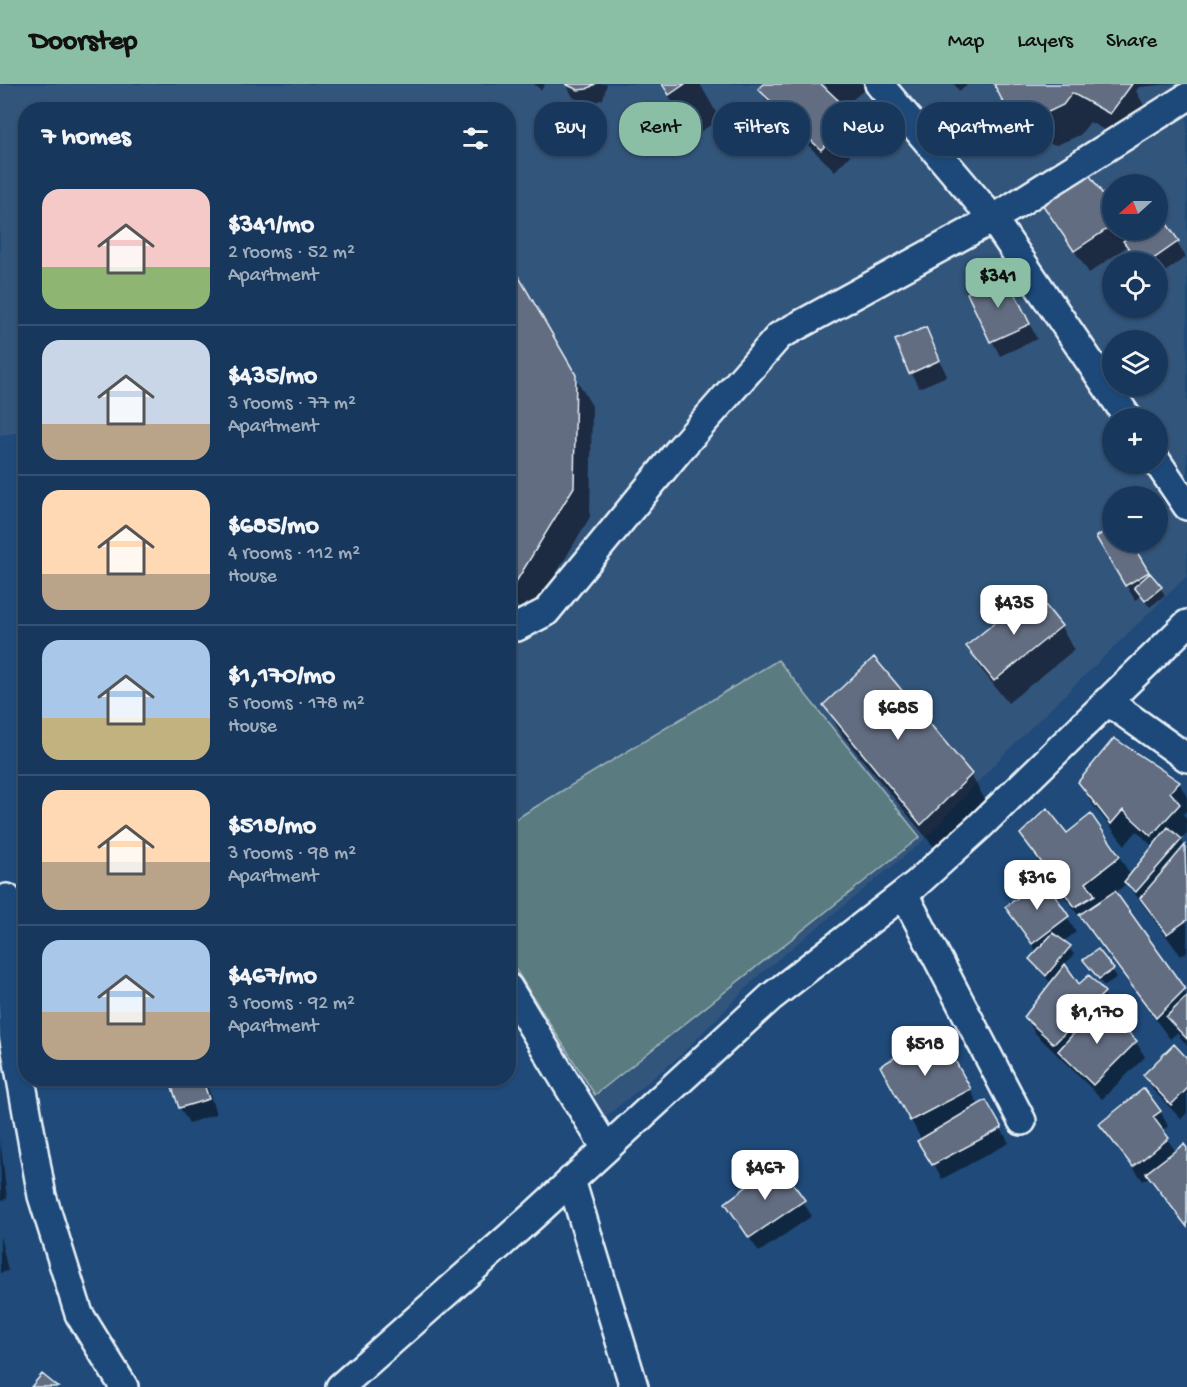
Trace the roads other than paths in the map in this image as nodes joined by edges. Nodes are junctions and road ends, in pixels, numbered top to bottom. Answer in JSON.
{"nodes":[{"id":1,"x":879,"y":84,"type":"edge"},
{"id":2,"x":1187,"y":97,"type":"edge"},
{"id":3,"x":993,"y":219,"type":"junction"},
{"id":4,"x":1121,"y":408,"type":"edge"},
{"id":5,"x":1165,"y":474,"type":"edge"},
{"id":6,"x":1187,"y":506,"type":"edge"},
{"id":7,"x":1187,"y":624,"type":"edge"},
{"id":8,"x":516,"y":627,"type":"edge"},
{"id":9,"x":1107,"y":701,"type":"junction"},
{"id":10,"x":1187,"y":758,"type":"edge"},
{"id":11,"x":904,"y":894,"type":"junction"},
{"id":12,"x":11,"y":898,"type":"edge"},
{"id":13,"x":516,"y":1000,"type":"edge"},
{"id":14,"x":18,"y":1057,"type":"edge"},
{"id":15,"x":23,"y":1086,"type":"edge"},
{"id":16,"x":1022,"y":1121,"type":"dead end"},
{"id":17,"x":605,"y":1147,"type":"junction"},
{"id":18,"x":571,"y":1180,"type":"junction"},
{"id":19,"x":124,"y":1387,"type":"edge"},
{"id":20,"x":340,"y":1387,"type":"edge"},
{"id":21,"x":634,"y":1387,"type":"edge"}],
"edges":[{"from":1,"to":3,"type":"street"},
{"from":2,"to":3,"type":"street"},
{"from":3,"to":4,"type":"street"},
{"from":3,"to":8,"type":"street"},
{"from":5,"to":6,"type":"street"},
{"from":7,"to":9,"type":"street"},
{"from":9,"to":10,"type":"street"},
{"from":9,"to":11,"type":"street"},
{"from":11,"to":16,"type":"street"},
{"from":11,"to":17,"type":"street"},
{"from":12,"to":14,"type":"street"},
{"from":13,"to":17,"type":"street"},
{"from":15,"to":19,"type":"street"},
{"from":17,"to":18,"type":"street"},
{"from":18,"to":20,"type":"street"},
{"from":18,"to":21,"type":"street"}]}
